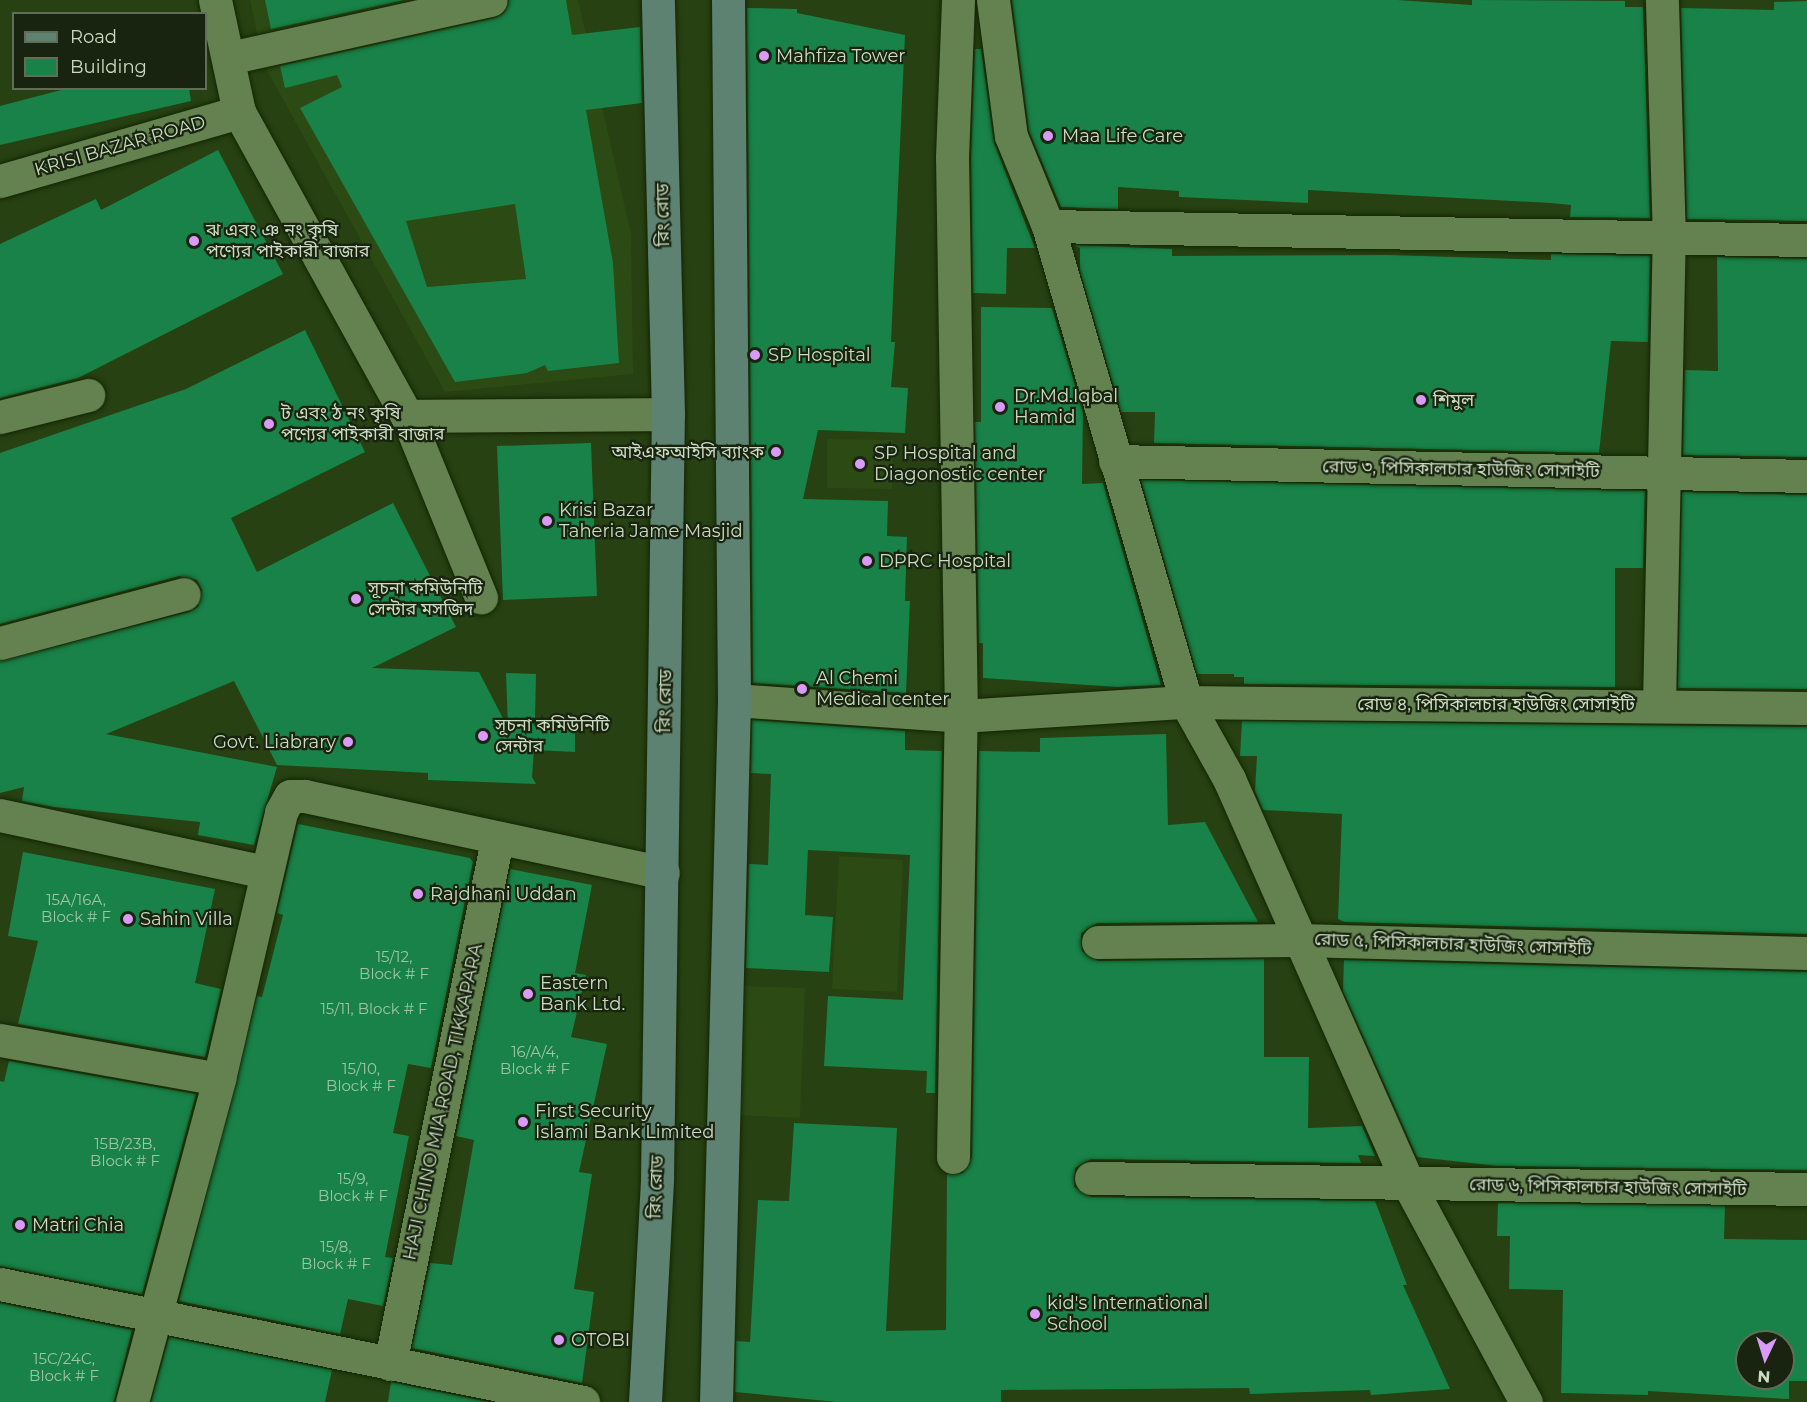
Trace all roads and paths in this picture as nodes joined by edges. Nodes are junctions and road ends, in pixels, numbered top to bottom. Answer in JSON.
{"nodes":[{"id":1,"x":215,"y":0,"type":"edge"},
{"id":2,"x":491,"y":0,"type":"edge"},
{"id":3,"x":658,"y":0,"type":"edge"},
{"id":4,"x":728,"y":0,"type":"edge"},
{"id":5,"x":958,"y":0,"type":"edge"},
{"id":6,"x":993,"y":0,"type":"edge"},
{"id":7,"x":1662,"y":0,"type":"edge"},
{"id":8,"x":229,"y":58,"type":"junction"},
{"id":9,"x":239,"y":112,"type":"junction"},
{"id":10,"x":0,"y":181,"type":"edge"},
{"id":11,"x":1048,"y":226,"type":"junction"},
{"id":12,"x":1669,"y":239,"type":"junction"},
{"id":13,"x":1807,"y":240,"type":"edge"},
{"id":14,"x":88,"y":395,"type":"dead end"},
{"id":15,"x":668,"y":414,"type":"junction"},
{"id":16,"x":406,"y":416,"type":"junction"},
{"id":17,"x":0,"y":417,"type":"edge"},
{"id":18,"x":1115,"y":461,"type":"junction"},
{"id":19,"x":1661,"y":474,"type":"junction"},
{"id":20,"x":1807,"y":476,"type":"edge"},
{"id":21,"x":184,"y":594,"type":"dead end"},
{"id":22,"x":481,"y":597,"type":"dead end"},
{"id":23,"x":0,"y":643,"type":"edge"},
{"id":24,"x":734,"y":700,"type":"junction"},
{"id":25,"x":1186,"y":702,"type":"junction"},
{"id":26,"x":1659,"y":704,"type":"junction"},
{"id":27,"x":1807,"y":708,"type":"edge"},
{"id":28,"x":961,"y":716,"type":"junction"},
{"id":29,"x":0,"y":815,"type":"edge"},
{"id":30,"x":497,"y":840,"type":"junction"},
{"id":31,"x":265,"y":872,"type":"junction"},
{"id":32,"x":663,"y":873,"type":"junction"},
{"id":33,"x":1299,"y":940,"type":"junction"},
{"id":34,"x":1098,"y":942,"type":"dead end"},
{"id":35,"x":1807,"y":953,"type":"edge"},
{"id":36,"x":0,"y":1040,"type":"edge"},
{"id":37,"x":219,"y":1078,"type":"junction"},
{"id":38,"x":953,"y":1157,"type":"dead end"},
{"id":39,"x":1091,"y":1179,"type":"dead end"},
{"id":40,"x":1409,"y":1185,"type":"junction"},
{"id":41,"x":1807,"y":1189,"type":"edge"},
{"id":42,"x":0,"y":1284,"type":"edge"},
{"id":43,"x":156,"y":1317,"type":"junction"},
{"id":44,"x":390,"y":1364,"type":"junction"},
{"id":45,"x":132,"y":1402,"type":"edge"},
{"id":46,"x":583,"y":1402,"type":"edge"},
{"id":47,"x":645,"y":1402,"type":"edge"},
{"id":48,"x":716,"y":1402,"type":"edge"},
{"id":49,"x":1526,"y":1402,"type":"edge"}],
"edges":[{"from":1,"to":8,"type":"street"},
{"from":2,"to":8,"type":"street"},
{"from":3,"to":15,"type":"main road","name":"রিং রোড"},
{"from":4,"to":24,"type":"main road"},
{"from":5,"to":28,"type":"street"},
{"from":6,"to":11,"type":"street"},
{"from":7,"to":12,"type":"street"},
{"from":8,"to":9,"type":"street"},
{"from":9,"to":10,"type":"street","name":"KRISI BAZAR ROAD"},
{"from":9,"to":16,"type":"street"},
{"from":11,"to":12,"type":"street"},
{"from":11,"to":18,"type":"street"},
{"from":12,"to":13,"type":"street"},
{"from":12,"to":19,"type":"street"},
{"from":14,"to":17,"type":"street"},
{"from":15,"to":16,"type":"street"},
{"from":15,"to":32,"type":"main road","name":"রিং রোড"},
{"from":16,"to":22,"type":"street"},
{"from":18,"to":19,"type":"street","name":"রোড ৩, পিসিকালচার হাউজিং সোসাইটি"},
{"from":18,"to":25,"type":"street"},
{"from":19,"to":20,"type":"street","name":"রোড ৩, পিসিকালচার হাউজিং সোসাইটি"},
{"from":19,"to":26,"type":"street"},
{"from":21,"to":23,"type":"street"},
{"from":24,"to":28,"type":"street","name":"রোড ৪, পিসিকালচার হাউজিং সোসাইটি"},
{"from":24,"to":48,"type":"main road"},
{"from":25,"to":26,"type":"street","name":"রোড ৪, পিসিকালচার হাউজিং সোসাইটি"},
{"from":25,"to":28,"type":"street","name":"রোড ৪, পিসিকালচার হাউজিং সোসাইটি"},
{"from":25,"to":33,"type":"street"},
{"from":26,"to":27,"type":"street","name":"রোড ৪, পিসিকালচার হাউজিং সোসাইটি"},
{"from":28,"to":38,"type":"street"},
{"from":29,"to":31,"type":"street"},
{"from":30,"to":31,"type":"street"},
{"from":30,"to":32,"type":"street"},
{"from":30,"to":44,"type":"street","name":"HAJI CHINO MIA ROAD, TIKKAPARA"},
{"from":31,"to":37,"type":"street"},
{"from":32,"to":47,"type":"main road","name":"রিং রোড"},
{"from":33,"to":34,"type":"street","name":"রোড ৫, পিসিকালচার হাউজিং সোসাইটি"},
{"from":33,"to":35,"type":"street","name":"রোড ৫, পিসিকালচার হাউজিং সোসাইটি"},
{"from":33,"to":40,"type":"street"},
{"from":36,"to":37,"type":"street"},
{"from":37,"to":43,"type":"street"},
{"from":39,"to":40,"type":"street","name":"রোড ৬, পিসিকালচার হাউজিং সোসাইটি"},
{"from":40,"to":41,"type":"street","name":"রোড ৬, পিসিকালচার হাউজিং সোসাইটি"},
{"from":40,"to":49,"type":"street"},
{"from":42,"to":43,"type":"street"},
{"from":43,"to":44,"type":"street"},
{"from":43,"to":45,"type":"street"},
{"from":44,"to":46,"type":"street"}]}
